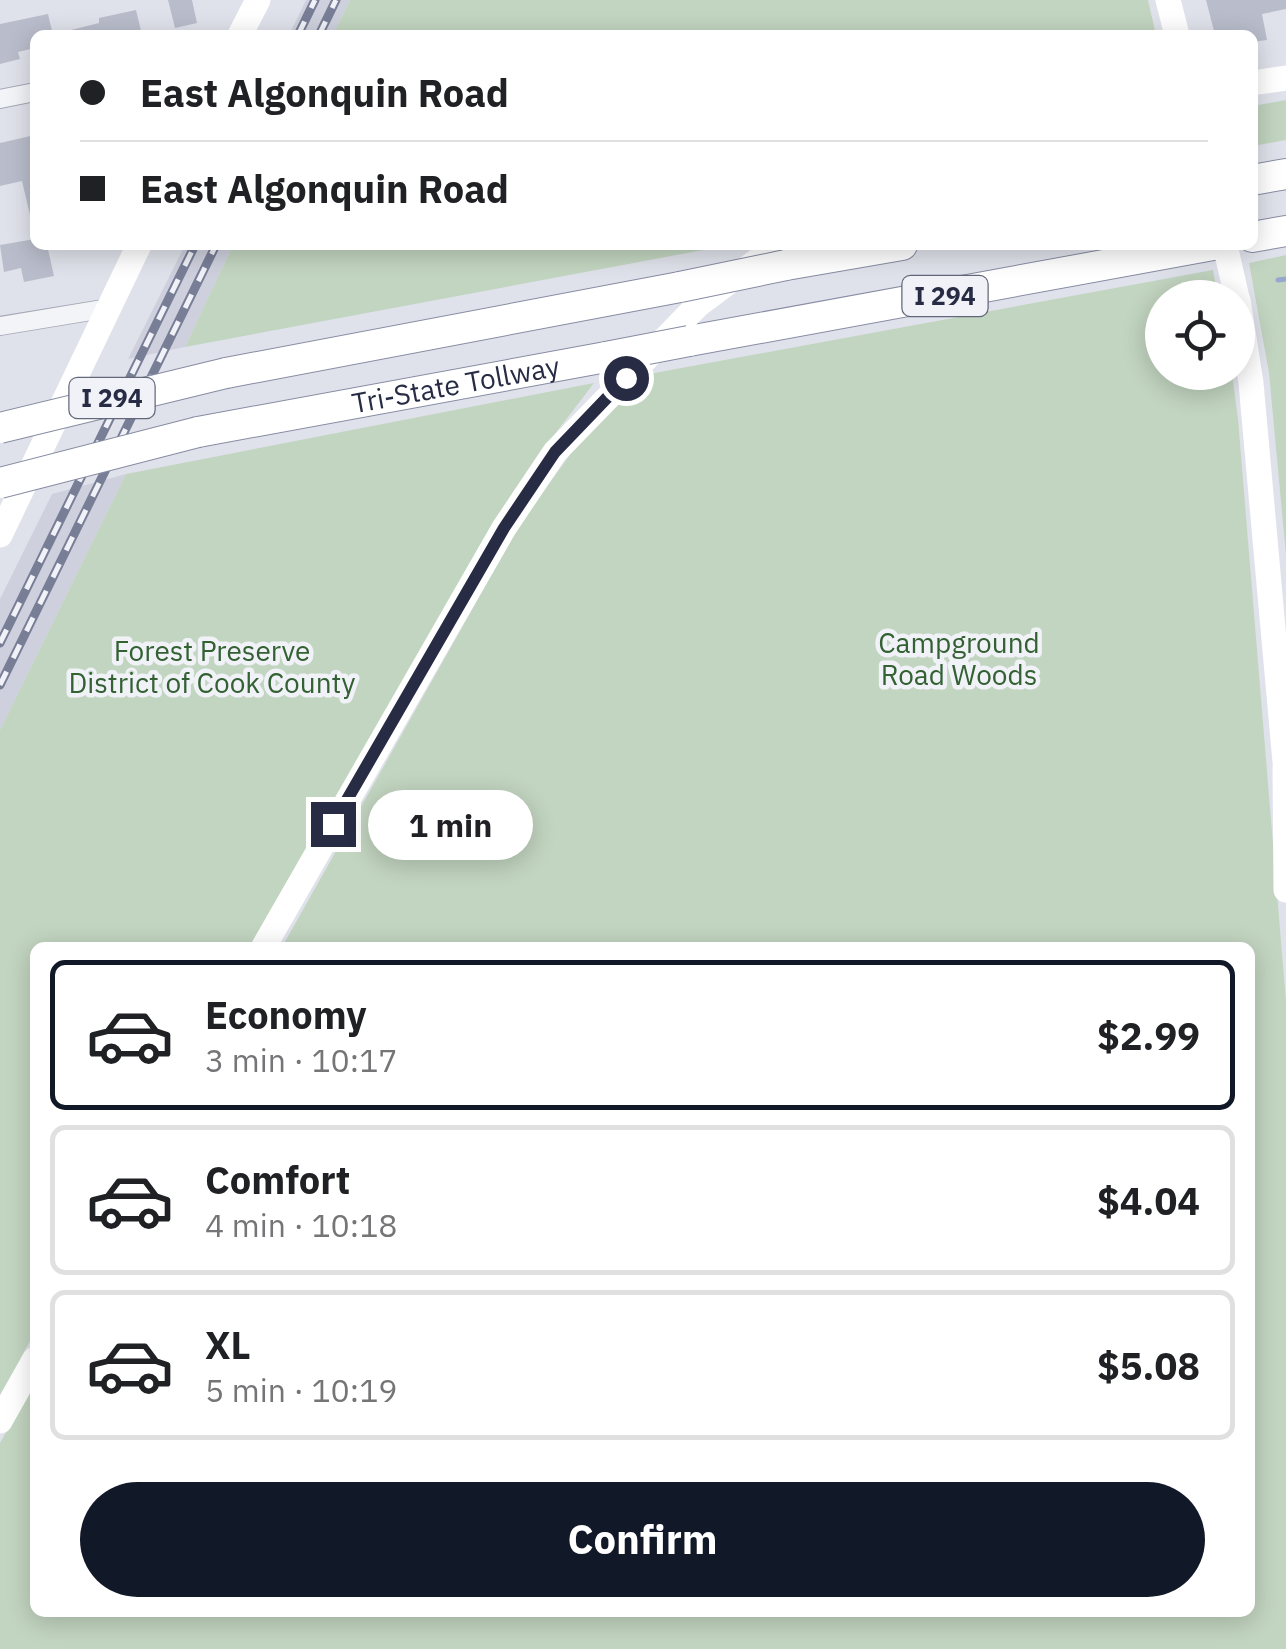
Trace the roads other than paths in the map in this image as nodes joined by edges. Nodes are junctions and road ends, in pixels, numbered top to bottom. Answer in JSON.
{"nodes":[{"id":1,"x":258,"y":0,"type":"edge"},
{"id":2,"x":1168,"y":0,"type":"edge"},
{"id":3,"x":243,"y":30,"type":"edge"},
{"id":4,"x":1175,"y":30,"type":"edge"},
{"id":5,"x":1286,"y":78,"type":"edge"},
{"id":6,"x":1258,"y":83,"type":"edge"},
{"id":7,"x":30,"y":93,"type":"edge"},
{"id":8,"x":0,"y":99,"type":"edge"},
{"id":9,"x":1286,"y":174,"type":"edge"},
{"id":10,"x":1258,"y":179,"type":"edge"},
{"id":11,"x":1286,"y":231,"type":"edge"},
{"id":12,"x":1258,"y":237,"type":"edge"},
{"id":13,"x":137,"y":250,"type":"edge"},
{"id":14,"x":842,"y":250,"type":"edge"},
{"id":15,"x":1191,"y":250,"type":"edge"},
{"id":16,"x":1215,"y":250,"type":"edge"},
{"id":17,"x":782,"y":255,"type":"edge"},
{"id":18,"x":1228,"y":280,"type":"edge"},
{"id":19,"x":109,"y":308,"type":"junction"},
{"id":20,"x":0,"y":326,"type":"edge"},
{"id":21,"x":1252,"y":390,"type":"edge"},
{"id":22,"x":0,"y":428,"type":"edge"},
{"id":23,"x":0,"y":483,"type":"edge"},
{"id":24,"x":0,"y":535,"type":"edge"},
{"id":25,"x":1286,"y":771,"type":"edge"},
{"id":26,"x":1286,"y":890,"type":"edge"},
{"id":27,"x":266,"y":942,"type":"edge"},
{"id":28,"x":30,"y":1368,"type":"edge"},
{"id":29,"x":0,"y":1421,"type":"edge"}],
"edges":[{"from":1,"to":3,"type":"main road"},
{"from":2,"to":4,"type":"main road"},
{"from":5,"to":6,"type":"main road"},
{"from":7,"to":8,"type":"street"},
{"from":9,"to":10,"type":"highway"},
{"from":11,"to":12,"type":"highway"},
{"from":13,"to":19,"type":"main road"},
{"from":14,"to":17,"type":"highway","name":"Tri-State Tollway","number":"I 294"},
{"from":15,"to":23,"type":"highway","name":"Tri-State Tollway","number":"I 294","bridge":true},
{"from":16,"to":18,"type":"main road"},
{"from":17,"to":22,"type":"highway","name":"Tri-State Tollway","number":"I 294","bridge":true},
{"from":17,"to":27,"type":"main road"},
{"from":19,"to":20,"type":"street"},
{"from":19,"to":24,"type":"main road"},
{"from":21,"to":25,"type":"main road"},
{"from":25,"to":26,"type":"main road"},
{"from":28,"to":29,"type":"main road"}]}
